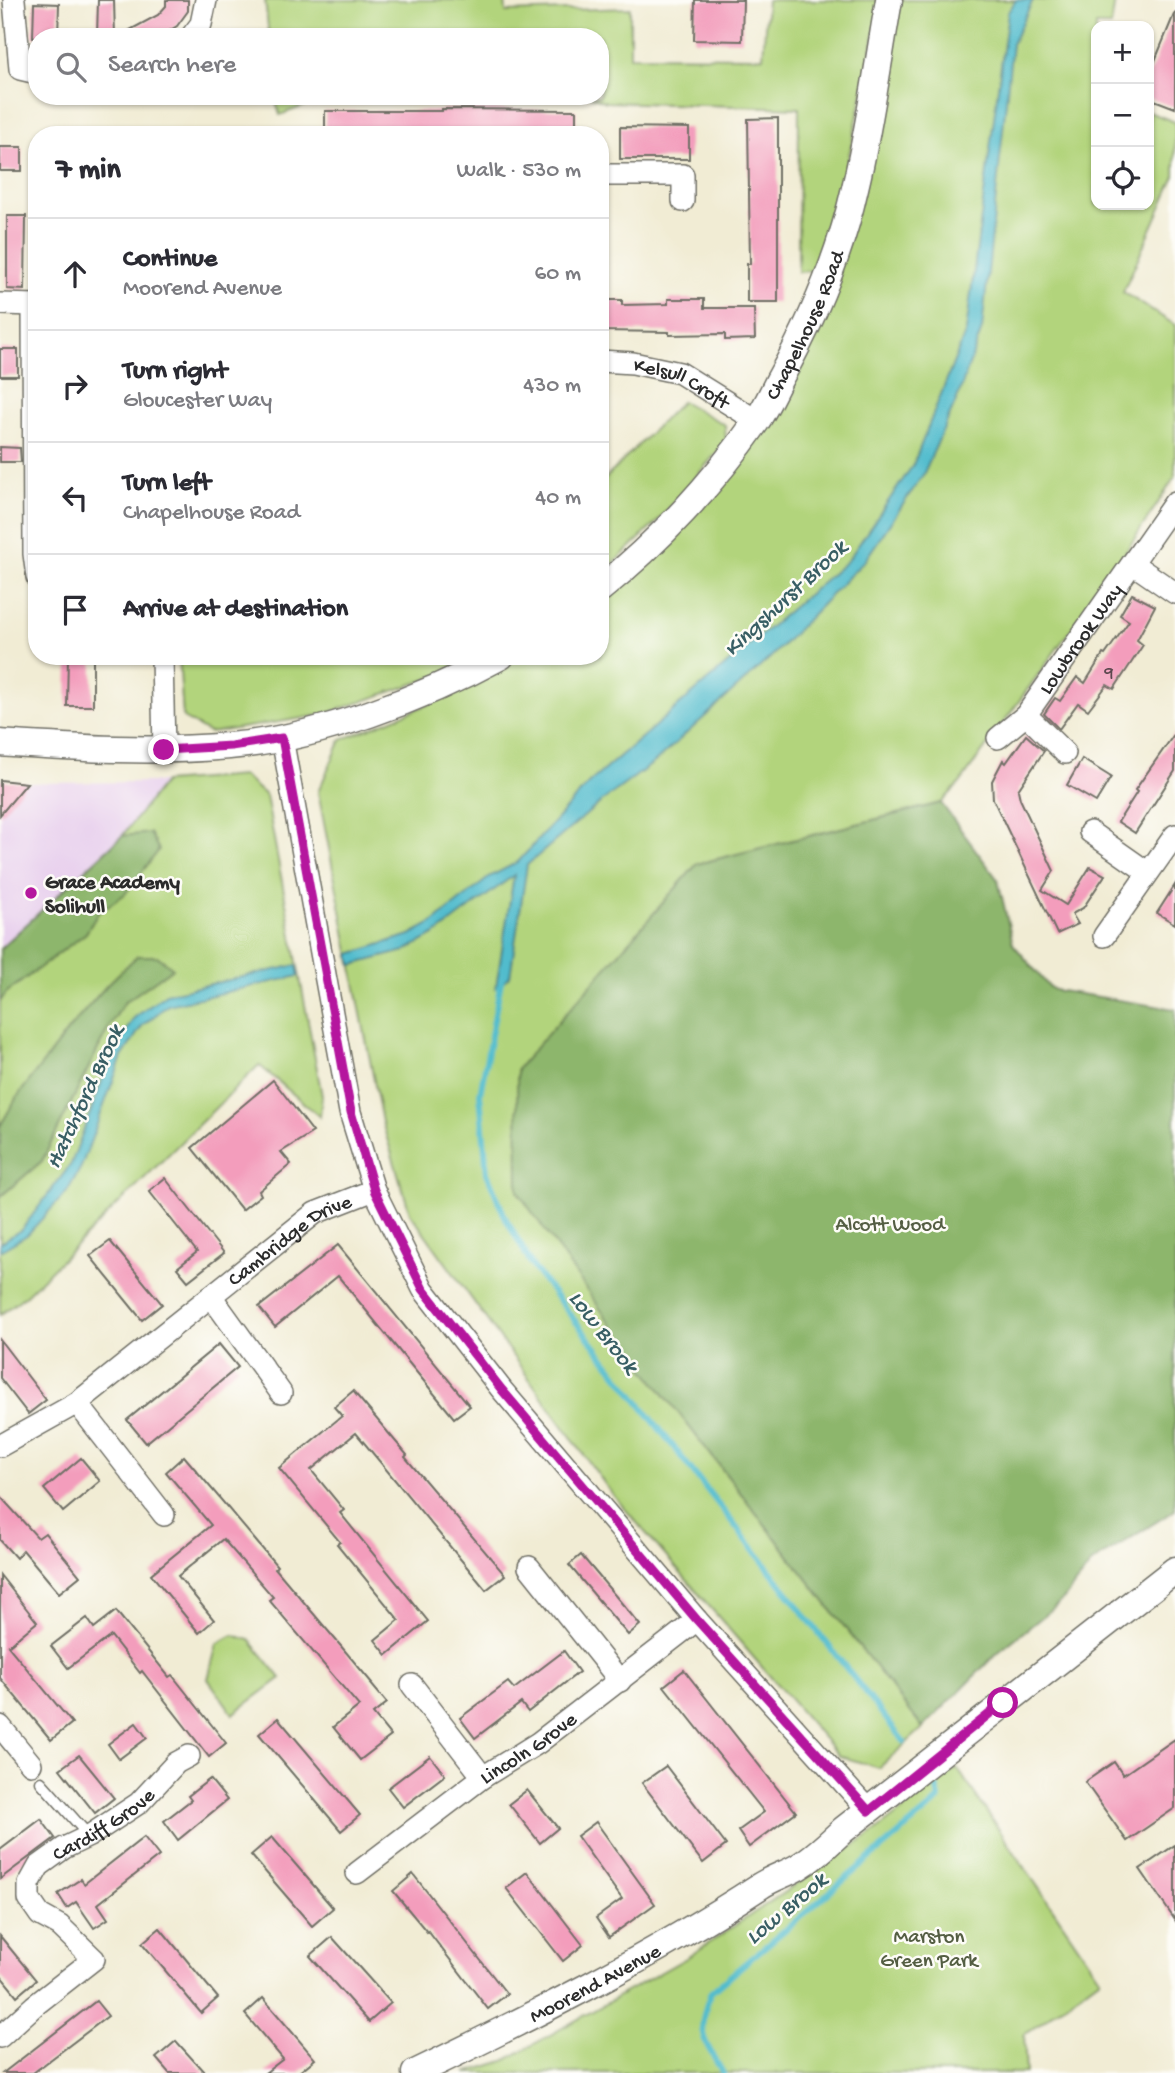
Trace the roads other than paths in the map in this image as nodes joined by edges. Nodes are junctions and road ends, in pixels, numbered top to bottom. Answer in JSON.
{"nodes":[{"id":1,"x":14,"y":0,"type":"edge"},
{"id":2,"x":206,"y":0,"type":"edge"},
{"id":3,"x":889,"y":0,"type":"edge"},
{"id":4,"x":198,"y":28,"type":"edge"},
{"id":5,"x":28,"y":71,"type":"edge"},
{"id":6,"x":609,"y":175,"type":"edge"},
{"id":7,"x":683,"y":201,"type":"dead end"},
{"id":8,"x":0,"y":304,"type":"edge"},
{"id":9,"x":28,"y":305,"type":"edge"},
{"id":10,"x":609,"y":362,"type":"edge"},
{"id":11,"x":757,"y":421,"type":"junction"},
{"id":12,"x":1175,"y":502,"type":"edge"},
{"id":13,"x":1133,"y":564,"type":"junction"},
{"id":14,"x":609,"y":581,"type":"edge"},
{"id":15,"x":1175,"y":593,"type":"edge"},
{"id":16,"x":162,"y":665,"type":"edge"},
{"id":17,"x":484,"y":665,"type":"edge"},
{"id":18,"x":1026,"y":715,"type":"junction"},
{"id":19,"x":282,"y":738,"type":"junction"},
{"id":20,"x":998,"y":738,"type":"dead end"},
{"id":21,"x":0,"y":743,"type":"edge"},
{"id":22,"x":164,"y":750,"type":"junction"},
{"id":23,"x":1065,"y":753,"type":"dead end"},
{"id":24,"x":1090,"y":832,"type":"dead end"},
{"id":25,"x":1175,"y":835,"type":"edge"},
{"id":26,"x":1147,"y":872,"type":"junction"},
{"id":27,"x":1104,"y":936,"type":"dead end"},
{"id":28,"x":374,"y":1190,"type":"junction"},
{"id":29,"x":211,"y":1296,"type":"junction"},
{"id":30,"x":281,"y":1393,"type":"dead end"},
{"id":31,"x":77,"y":1403,"type":"junction"},
{"id":32,"x":0,"y":1446,"type":"edge"},
{"id":33,"x":164,"y":1515,"type":"dead end"},
{"id":34,"x":528,"y":1567,"type":"dead end"},
{"id":35,"x":1175,"y":1570,"type":"edge"},
{"id":36,"x":697,"y":1620,"type":"junction"},
{"id":37,"x":620,"y":1681,"type":"junction"},
{"id":38,"x":412,"y":1685,"type":"dead end"},
{"id":39,"x":0,"y":1726,"type":"edge"},
{"id":40,"x":189,"y":1756,"type":"dead end"},
{"id":41,"x":36,"y":1773,"type":"joint"},
{"id":42,"x":484,"y":1777,"type":"junction"},
{"id":43,"x":869,"y":1811,"type":"junction"},
{"id":44,"x":89,"y":1836,"type":"junction"},
{"id":45,"x":357,"y":1874,"type":"dead end"},
{"id":46,"x":0,"y":2037,"type":"edge"},
{"id":47,"x":415,"y":2073,"type":"edge"}],
"edges":[{"from":1,"to":5,"type":"street"},
{"from":2,"to":4,"type":"street"},
{"from":3,"to":11,"type":"street","name":"Chapelhouse Road"},
{"from":6,"to":7,"type":"street"},
{"from":8,"to":9,"type":"street"},
{"from":10,"to":11,"type":"street","name":"Kelsull Croft"},
{"from":11,"to":14,"type":"street","name":"Chapelhouse Road"},
{"from":12,"to":13,"type":"street","name":"Lowbrook Way"},
{"from":13,"to":15,"type":"street","name":"Lowbrook Way"},
{"from":13,"to":18,"type":"street","name":"Lowbrook Way"},
{"from":16,"to":22,"type":"street"},
{"from":17,"to":19,"type":"street"},
{"from":18,"to":20,"type":"street","name":"Lowbrook Way"},
{"from":18,"to":23,"type":"street","name":"Lowbrook Way"},
{"from":19,"to":22,"type":"street"},
{"from":19,"to":28,"type":"street"},
{"from":21,"to":22,"type":"street"},
{"from":24,"to":26,"type":"street"},
{"from":25,"to":26,"type":"street"},
{"from":26,"to":27,"type":"street"},
{"from":28,"to":29,"type":"street","name":"Cambridge Drive"},
{"from":28,"to":36,"type":"street"},
{"from":29,"to":30,"type":"street","name":"Cambridge Drive"},
{"from":29,"to":31,"type":"street","name":"Cambridge Drive"},
{"from":31,"to":32,"type":"street","name":"Cambridge Drive"},
{"from":31,"to":33,"type":"street"},
{"from":34,"to":37,"type":"street"},
{"from":35,"to":43,"type":"street","name":"Moorend Avenue"},
{"from":36,"to":37,"type":"street","name":"Lincoln Grove"},
{"from":36,"to":43,"type":"street"},
{"from":37,"to":42,"type":"street","name":"Lincoln Grove"},
{"from":38,"to":42,"type":"street"},
{"from":39,"to":41,"type":"street"},
{"from":40,"to":44,"type":"street","name":"Cardiff Grove"},
{"from":41,"to":44,"type":"lane"},
{"from":42,"to":45,"type":"street","name":"Lincoln Grove"},
{"from":43,"to":47,"type":"street","name":"Moorend Avenue"},
{"from":44,"to":46,"type":"street","name":"Cardiff Grove"}]}
